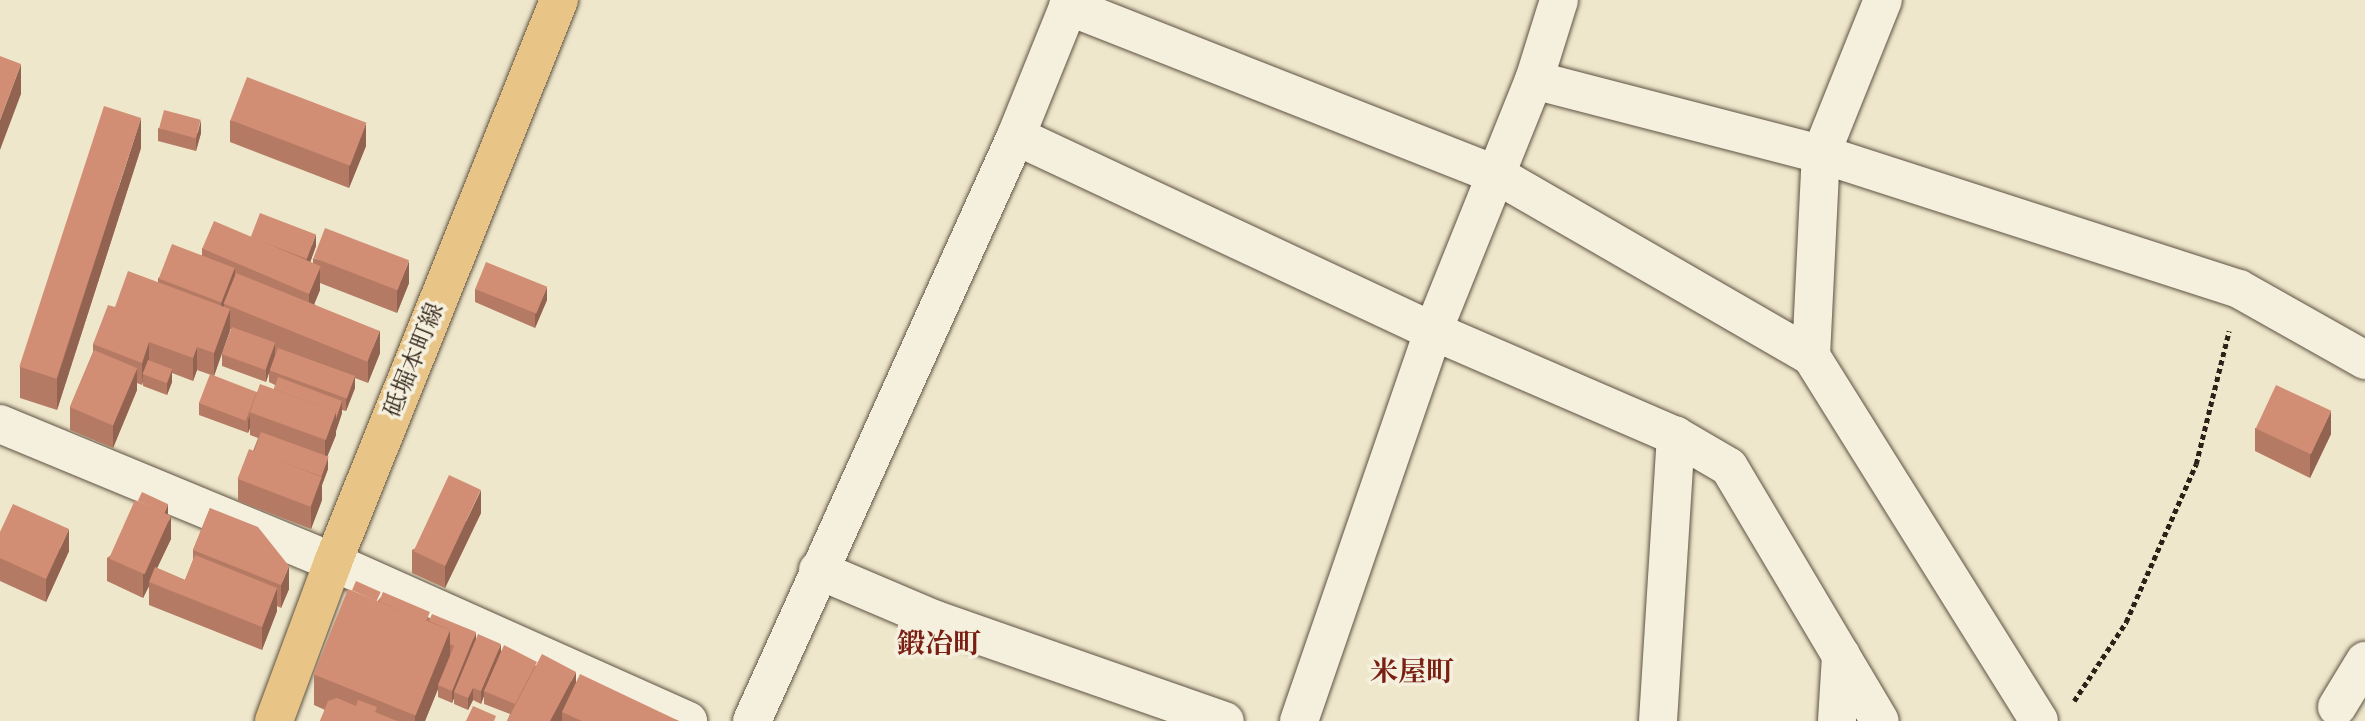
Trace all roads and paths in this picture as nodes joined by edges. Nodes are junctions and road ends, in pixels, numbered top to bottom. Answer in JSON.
{"nodes":[{"id":1,"x":559,"y":0,"type":"edge"},
{"id":2,"x":1883,"y":0,"type":"edge"},
{"id":3,"x":1070,"y":3,"type":"edge"},
{"id":4,"x":1559,"y":5,"type":"edge"},
{"id":5,"x":1534,"y":80,"type":"junction"},
{"id":6,"x":1016,"y":136,"type":"junction"},
{"id":7,"x":1821,"y":154,"type":"junction"},
{"id":8,"x":1497,"y":176,"type":"junction"},
{"id":9,"x":2239,"y":289,"type":"junction"},
{"id":10,"x":1433,"y":331,"type":"junction"},
{"id":11,"x":1811,"y":356,"type":"junction"},
{"id":12,"x":2365,"y":360,"type":"edge"},
{"id":13,"x":0,"y":424,"type":"edge"},
{"id":14,"x":1676,"y":436,"type":"junction"},
{"id":15,"x":333,"y":562,"type":"junction"},
{"id":16,"x":818,"y":570,"type":"junction"},
{"id":17,"x":1841,"y":655,"type":"junction"},
{"id":18,"x":2365,"y":660,"type":"edge"},
{"id":19,"x":2337,"y":707,"type":"dead end"},
{"id":20,"x":2053,"y":715,"type":"edge"},
{"id":21,"x":274,"y":721,"type":"edge"},
{"id":22,"x":688,"y":721,"type":"edge"},
{"id":23,"x":752,"y":721,"type":"edge"},
{"id":24,"x":1225,"y":721,"type":"edge"},
{"id":25,"x":1299,"y":721,"type":"edge"},
{"id":26,"x":1658,"y":721,"type":"edge"},
{"id":27,"x":1837,"y":721,"type":"edge"},
{"id":28,"x":1880,"y":721,"type":"edge"}],
"edges":[{"from":1,"to":15,"type":"main road","name":"砥堀本町線"},
{"from":2,"to":7,"type":"street"},
{"from":3,"to":6,"type":"street"},
{"from":3,"to":8,"type":"street"},
{"from":4,"to":5,"type":"street"},
{"from":5,"to":7,"type":"street"},
{"from":5,"to":8,"type":"street"},
{"from":6,"to":10,"type":"street"},
{"from":6,"to":16,"type":"street"},
{"from":7,"to":9,"type":"street"},
{"from":7,"to":11,"type":"street"},
{"from":8,"to":10,"type":"street"},
{"from":8,"to":11,"type":"street"},
{"from":9,"to":12,"type":"street"},
{"from":9,"to":20,"type":"path"},
{"from":10,"to":14,"type":"street"},
{"from":10,"to":25,"type":"street"},
{"from":11,"to":20,"type":"street"},
{"from":13,"to":15,"type":"street"},
{"from":14,"to":17,"type":"street"},
{"from":14,"to":26,"type":"street"},
{"from":15,"to":21,"type":"main road","name":"砥堀本町線"},
{"from":15,"to":22,"type":"street"},
{"from":16,"to":23,"type":"street"},
{"from":16,"to":24,"type":"street"},
{"from":17,"to":27,"type":"street"},
{"from":17,"to":28,"type":"street"},
{"from":18,"to":19,"type":"street"}]}
